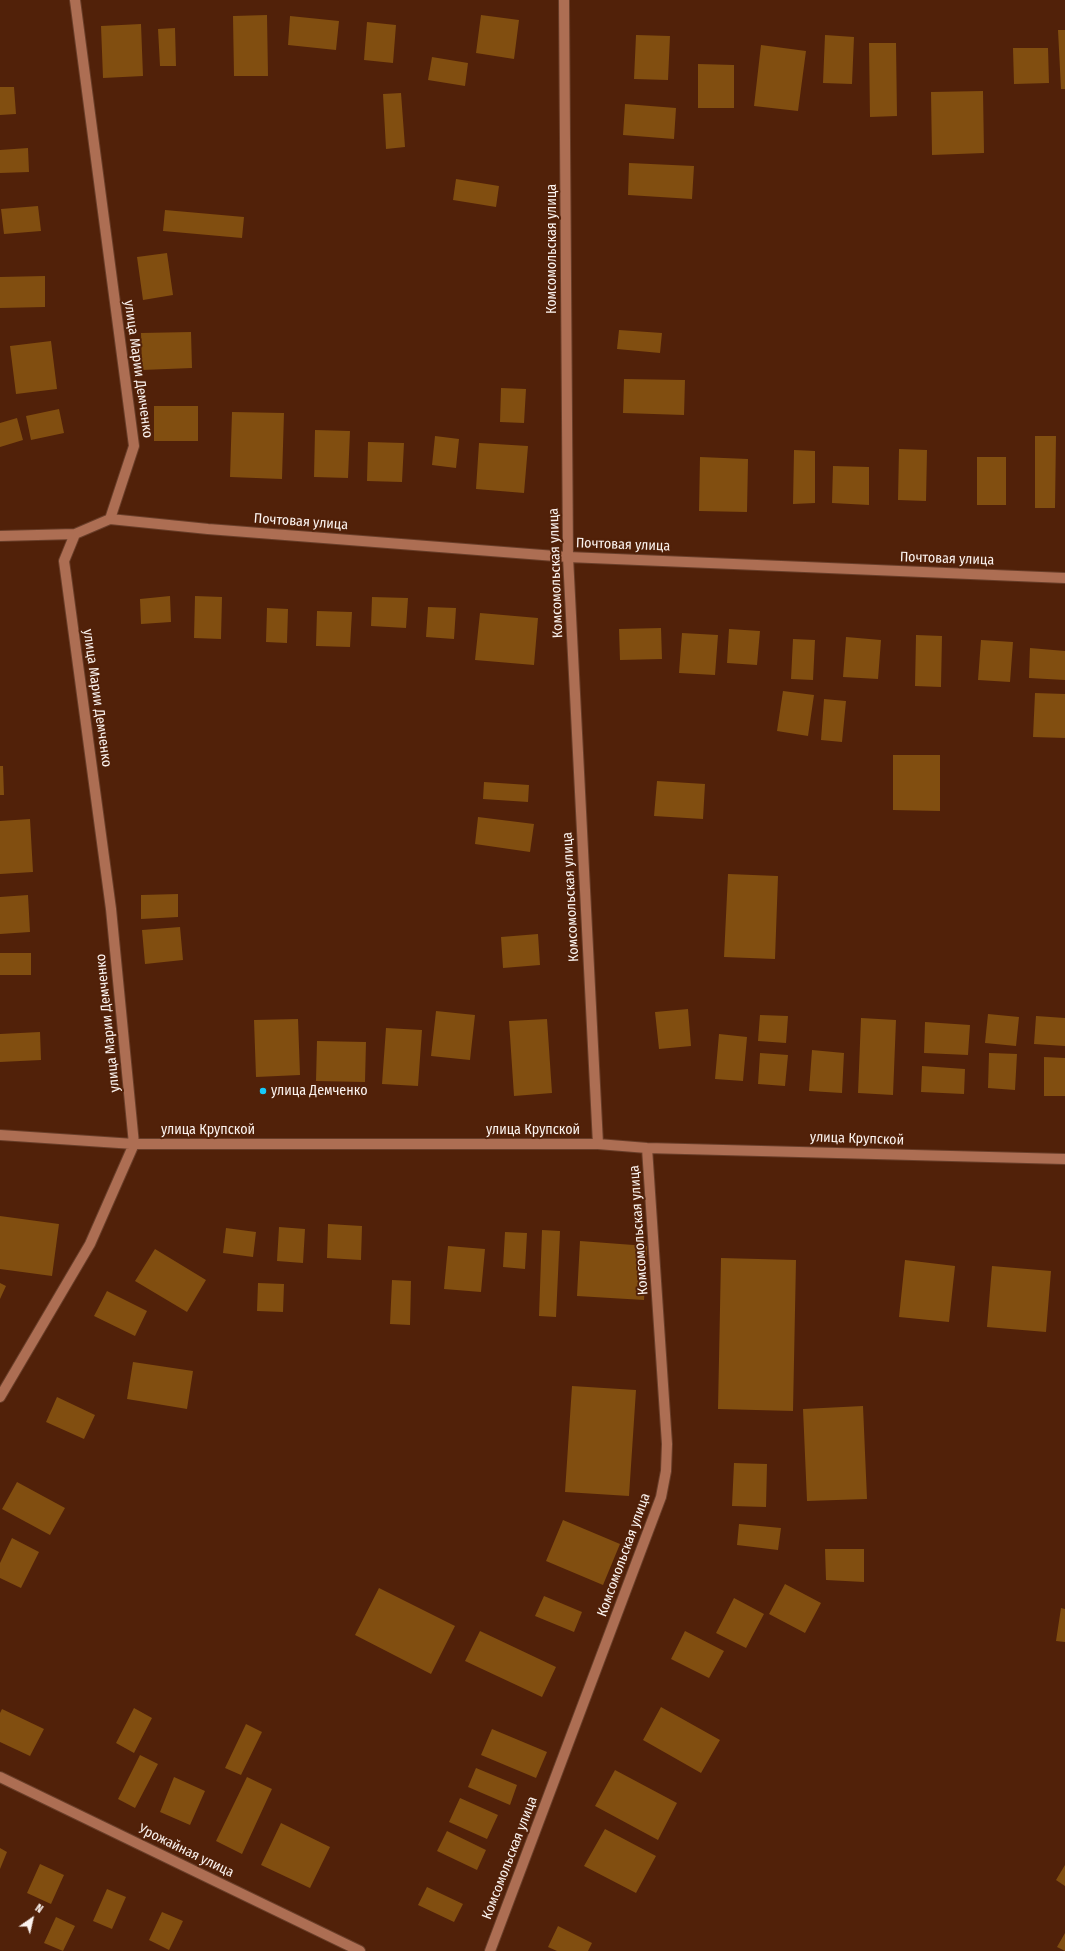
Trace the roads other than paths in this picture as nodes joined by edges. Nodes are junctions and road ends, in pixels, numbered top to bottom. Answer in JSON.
{"nodes":[{"id":1,"x":75,"y":0,"type":"edge"},
{"id":2,"x":564,"y":0,"type":"edge"},
{"id":3,"x":110,"y":519,"type":"junction"},
{"id":4,"x":75,"y":534,"type":"junction"},
{"id":5,"x":0,"y":536,"type":"edge"},
{"id":6,"x":568,"y":556,"type":"junction"},
{"id":7,"x":1065,"y":578,"type":"edge"},
{"id":8,"x":0,"y":1135,"type":"edge"},
{"id":9,"x":134,"y":1144,"type":"junction"},
{"id":10,"x":598,"y":1144,"type":"junction"},
{"id":11,"x":647,"y":1148,"type":"junction"},
{"id":12,"x":1065,"y":1159,"type":"edge"},
{"id":13,"x":0,"y":1397,"type":"edge"},
{"id":14,"x":0,"y":1777,"type":"edge"},
{"id":15,"x":360,"y":1951,"type":"edge"},
{"id":16,"x":490,"y":1951,"type":"edge"}],
"edges":[{"from":1,"to":3,"type":"street","name":"улица Марии Демченко"},
{"from":2,"to":6,"type":"street","name":"Комсомольская улица"},
{"from":3,"to":4,"type":"street"},
{"from":3,"to":6,"type":"street","name":"Почтовая улица"},
{"from":4,"to":5,"type":"street"},
{"from":4,"to":9,"type":"street","name":"улица Марии Демченко"},
{"from":6,"to":7,"type":"street","name":"Почтовая улица"},
{"from":6,"to":10,"type":"street","name":"Комсомольская улица"},
{"from":8,"to":9,"type":"street","name":"улица Крупской"},
{"from":9,"to":10,"type":"street","name":"улица Крупской"},
{"from":9,"to":13,"type":"street","name":"улица Марии Демченко"},
{"from":10,"to":11,"type":"street","name":"улица Крупской"},
{"from":11,"to":12,"type":"street","name":"улица Крупской"},
{"from":11,"to":16,"type":"street","name":"Комсомольская улица"},
{"from":14,"to":15,"type":"street","name":"Урожайная улица"}]}
